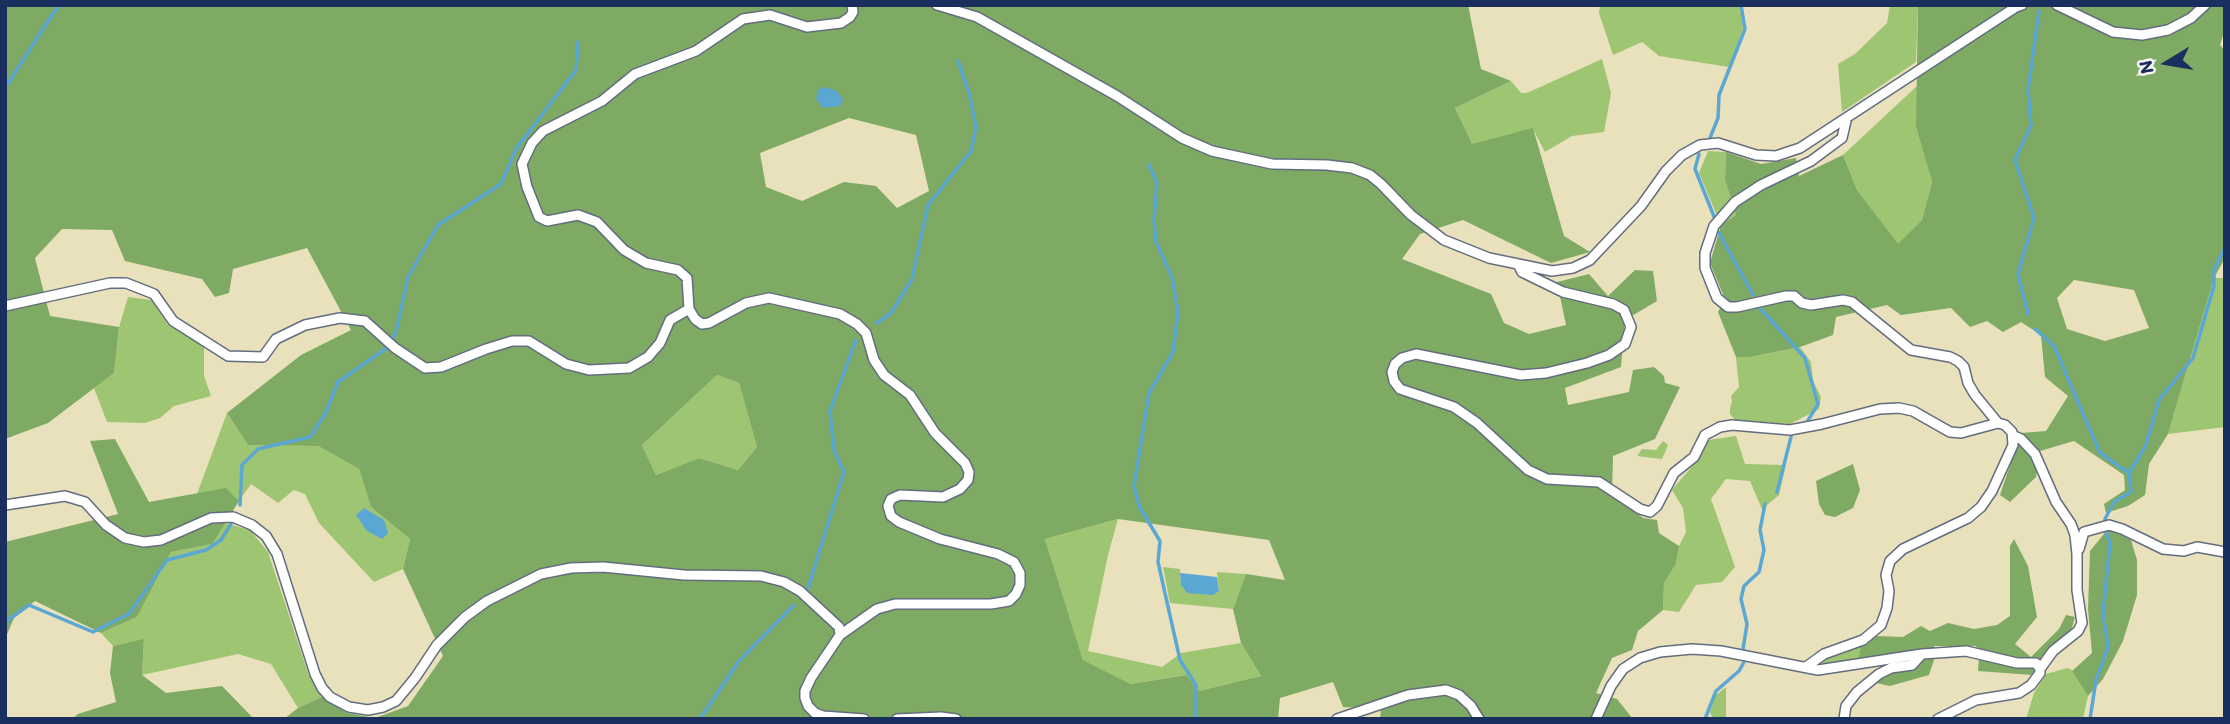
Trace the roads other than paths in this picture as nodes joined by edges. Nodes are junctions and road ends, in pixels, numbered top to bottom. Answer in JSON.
{"nodes":[{"id":1,"x":852,"y":5,"type":"edge"},
{"id":2,"x":937,"y":5,"type":"edge"},
{"id":3,"x":2022,"y":5,"type":"edge"},
{"id":4,"x":2057,"y":5,"type":"edge"},
{"id":5,"x":2204,"y":5,"type":"edge"},
{"id":6,"x":1846,"y":121,"type":"junction"},
{"id":7,"x":1519,"y":265,"type":"junction"},
{"id":8,"x":5,"y":306,"type":"edge"},
{"id":9,"x":689,"y":309,"type":"junction"},
{"id":10,"x":1998,"y":423,"type":"junction"},
{"id":11,"x":2014,"y":436,"type":"junction"},
{"id":12,"x":5,"y":505,"type":"edge"},
{"id":13,"x":2225,"y":552,"type":"edge"},
{"id":14,"x":2077,"y":554,"type":"junction"},
{"id":15,"x":840,"y":635,"type":"junction"},
{"id":16,"x":1922,"y":654,"type":"junction"},
{"id":17,"x":1806,"y":667,"type":"junction"},
{"id":18,"x":2040,"y":668,"type":"junction"},
{"id":19,"x":864,"y":719,"type":"edge"},
{"id":20,"x":897,"y":719,"type":"edge"},
{"id":21,"x":956,"y":719,"type":"edge"},
{"id":22,"x":1337,"y":719,"type":"edge"},
{"id":23,"x":1479,"y":719,"type":"edge"},
{"id":24,"x":1595,"y":719,"type":"edge"},
{"id":25,"x":1844,"y":719,"type":"edge"},
{"id":26,"x":1938,"y":719,"type":"edge"}],
"edges":[{"from":1,"to":9,"type":"street"},
{"from":2,"to":7,"type":"street"},
{"from":3,"to":6,"type":"street"},
{"from":4,"to":5,"type":"street"},
{"from":6,"to":7,"type":"street"},
{"from":6,"to":10,"type":"street"},
{"from":7,"to":10,"type":"street"},
{"from":8,"to":9,"type":"street"},
{"from":9,"to":15,"type":"street"},
{"from":10,"to":11,"type":"street"},
{"from":11,"to":14,"type":"street"},
{"from":11,"to":17,"type":"street"},
{"from":12,"to":15,"type":"street"},
{"from":13,"to":14,"type":"street"},
{"from":14,"to":18,"type":"street"},
{"from":15,"to":19,"type":"street"},
{"from":16,"to":17,"type":"street"},
{"from":16,"to":18,"type":"street"},
{"from":16,"to":25,"type":"street"},
{"from":17,"to":24,"type":"street"},
{"from":18,"to":26,"type":"street"},
{"from":20,"to":21,"type":"street"},
{"from":22,"to":23,"type":"street"}]}
